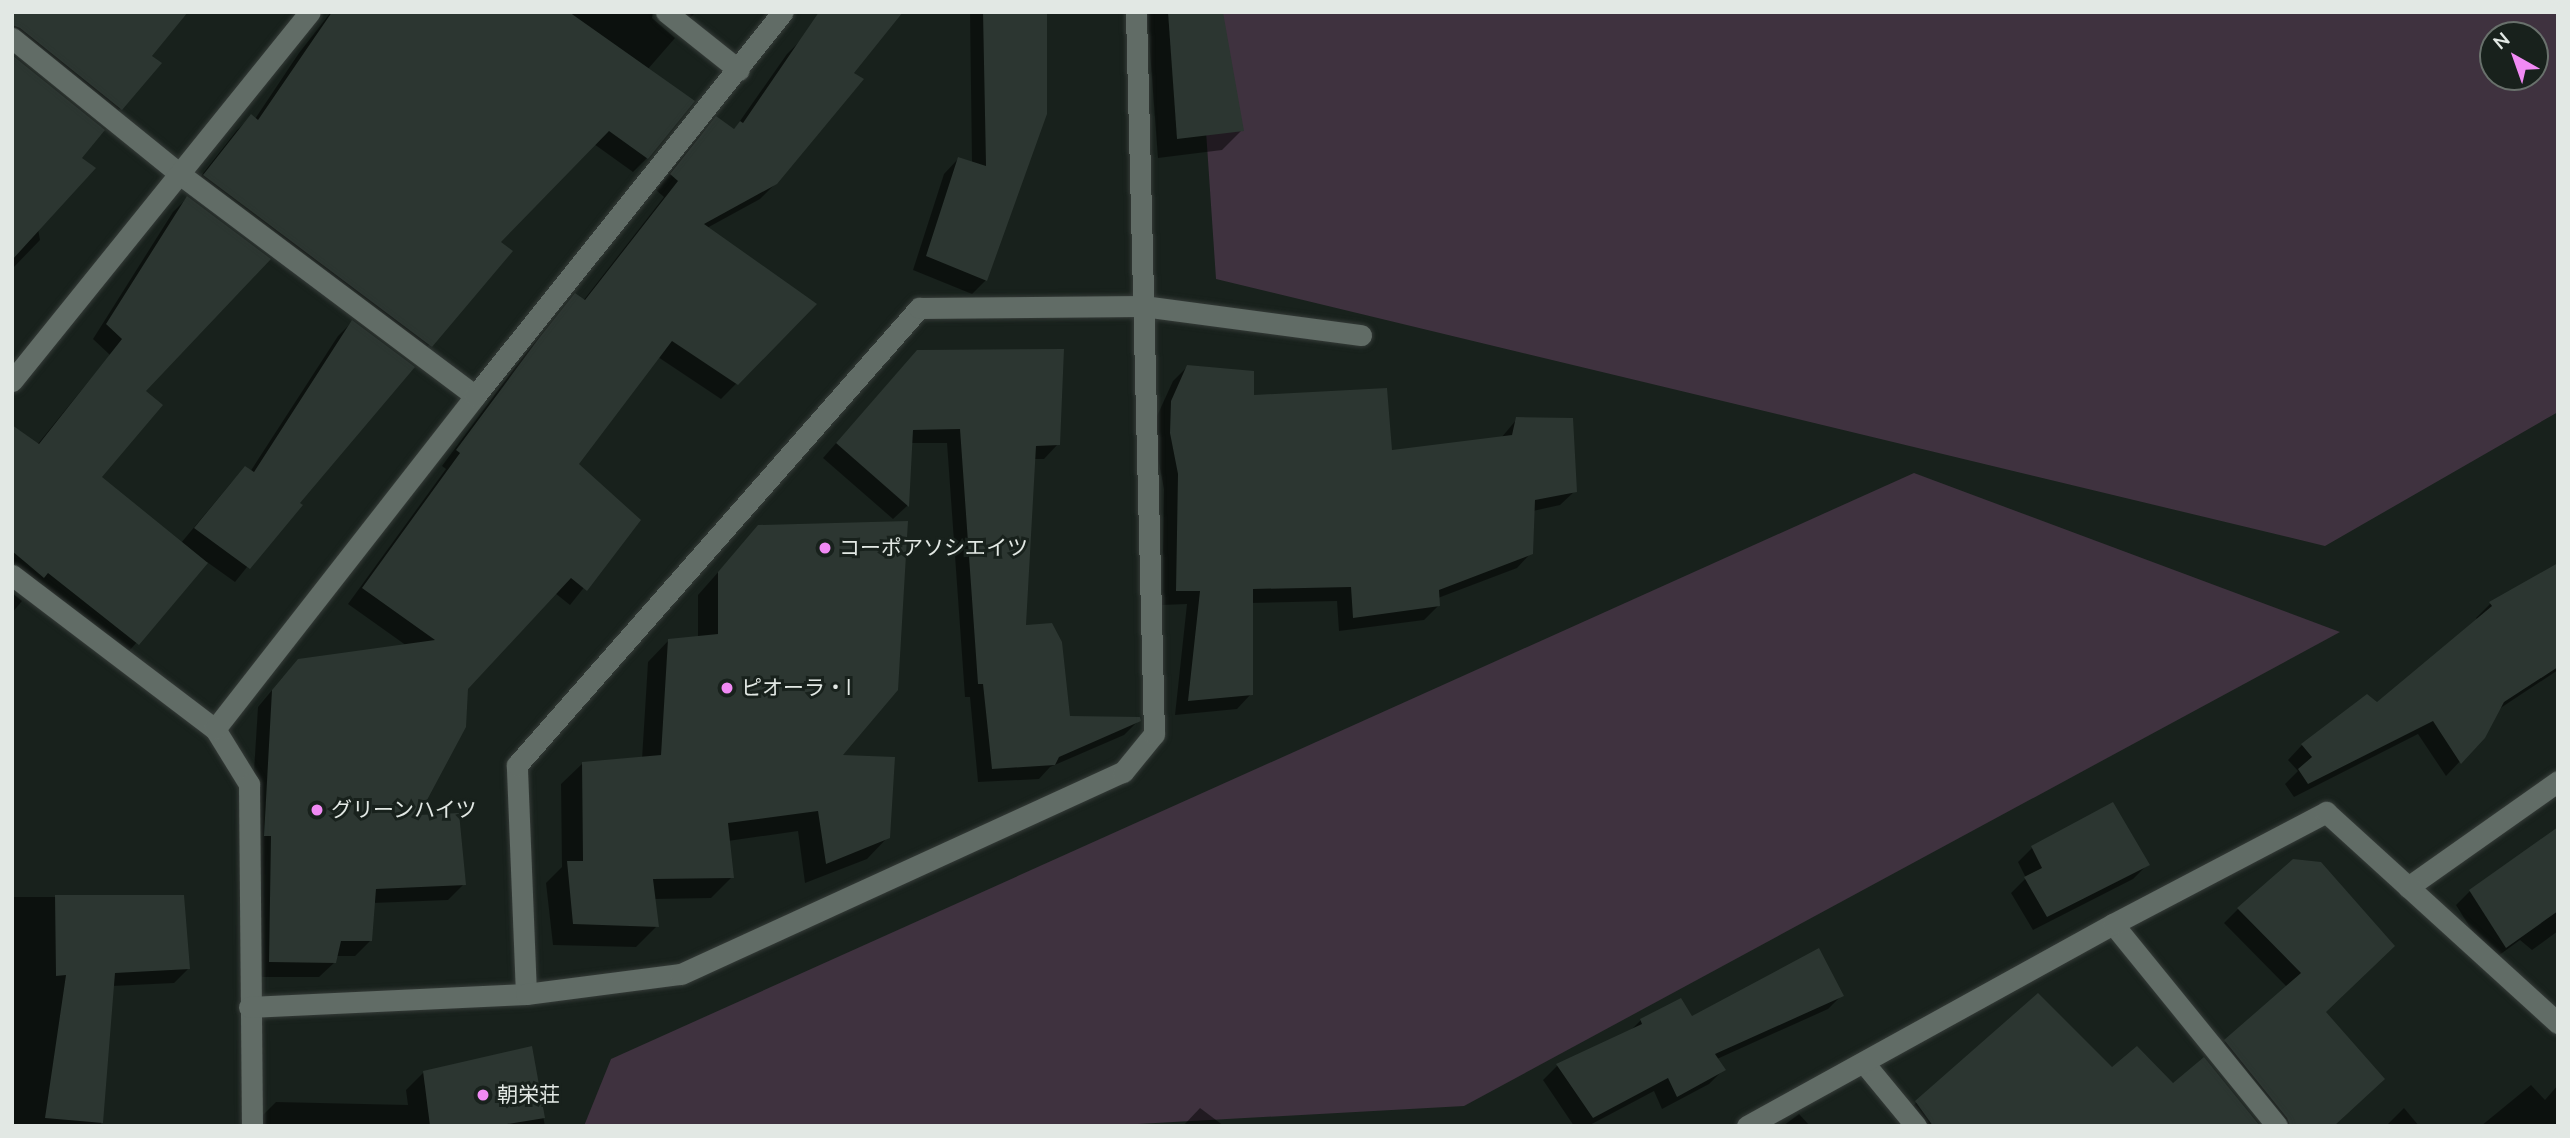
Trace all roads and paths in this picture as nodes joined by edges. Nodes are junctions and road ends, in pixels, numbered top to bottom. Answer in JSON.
{"nodes":[{"id":1,"x":310,"y":12,"type":"edge"},
{"id":2,"x":666,"y":12,"type":"edge"},
{"id":3,"x":783,"y":12,"type":"edge"},
{"id":4,"x":1136,"y":12,"type":"edge"},
{"id":5,"x":12,"y":38,"type":"edge"},
{"id":6,"x":739,"y":70,"type":"junction"},
{"id":7,"x":181,"y":175,"type":"junction"},
{"id":8,"x":1143,"y":306,"type":"junction"},
{"id":9,"x":1360,"y":335,"type":"dead end"},
{"id":10,"x":12,"y":381,"type":"edge"},
{"id":11,"x":475,"y":396,"type":"junction"},
{"id":12,"x":12,"y":576,"type":"edge"},
{"id":13,"x":215,"y":729,"type":"junction"},
{"id":14,"x":2558,"y":781,"type":"edge"},
{"id":15,"x":2408,"y":887,"type":"junction"},
{"id":16,"x":2113,"y":924,"type":"junction"},
{"id":17,"x":526,"y":994,"type":"junction"},
{"id":18,"x":249,"y":1007,"type":"junction"},
{"id":19,"x":2558,"y":1023,"type":"edge"},
{"id":20,"x":1864,"y":1063,"type":"junction"},
{"id":21,"x":252,"y":1126,"type":"edge"},
{"id":22,"x":1747,"y":1126,"type":"edge"},
{"id":23,"x":1916,"y":1126,"type":"edge"},
{"id":24,"x":2277,"y":1126,"type":"edge"}],
"edges":[{"from":1,"to":7,"type":"street"},
{"from":2,"to":6,"type":"street"},
{"from":3,"to":6,"type":"street"},
{"from":4,"to":8,"type":"street"},
{"from":5,"to":7,"type":"street"},
{"from":6,"to":11,"type":"street"},
{"from":7,"to":10,"type":"street"},
{"from":7,"to":11,"type":"street"},
{"from":8,"to":9,"type":"street"},
{"from":8,"to":17,"type":"street"},
{"from":8,"to":17,"type":"street"},
{"from":11,"to":13,"type":"street"},
{"from":12,"to":13,"type":"street"},
{"from":13,"to":18,"type":"street"},
{"from":14,"to":15,"type":"street"},
{"from":15,"to":16,"type":"street"},
{"from":15,"to":19,"type":"street"},
{"from":16,"to":20,"type":"street"},
{"from":16,"to":24,"type":"street"},
{"from":17,"to":18,"type":"street"},
{"from":18,"to":21,"type":"street"},
{"from":20,"to":22,"type":"street"},
{"from":20,"to":23,"type":"street"}]}
